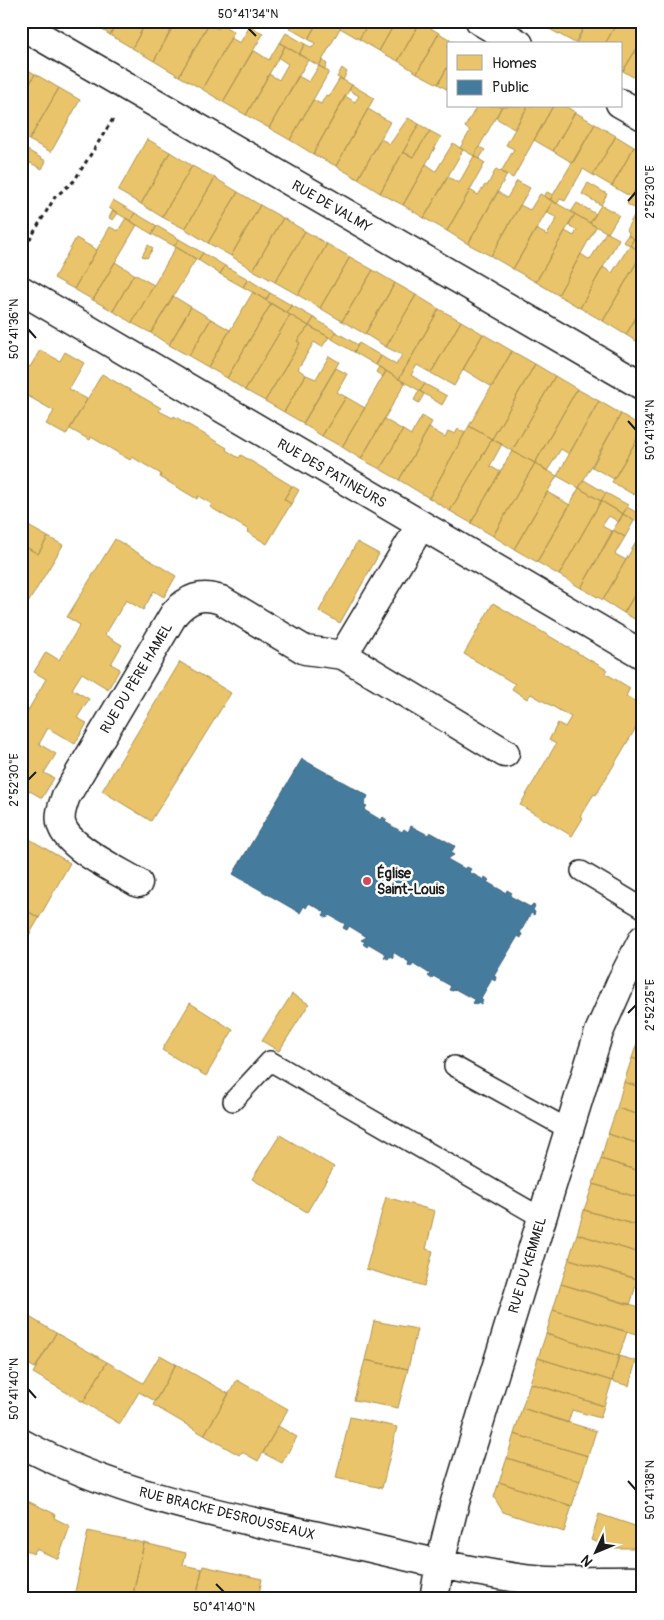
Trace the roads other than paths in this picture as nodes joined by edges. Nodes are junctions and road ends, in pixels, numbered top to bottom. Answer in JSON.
{"nodes":[{"id":1,"x":480,"y":21,"type":"edge"},
{"id":2,"x":21,"y":25,"type":"edge"},
{"id":3,"x":516,"y":42,"type":"edge"},
{"id":4,"x":622,"y":104,"type":"edge"},
{"id":5,"x":643,"y":116,"type":"edge"},
{"id":6,"x":21,"y":290,"type":"edge"},
{"id":7,"x":643,"y":386,"type":"edge"},
{"id":8,"x":421,"y":525,"type":"junction"},
{"id":9,"x":643,"y":654,"type":"edge"},
{"id":10,"x":343,"y":655,"type":"junction"},
{"id":11,"x":506,"y":753,"type":"dead end"},
{"id":12,"x":581,"y":870,"type":"dead end"},
{"id":13,"x":138,"y":883,"type":"dead end"},
{"id":14,"x":643,"y":908,"type":"edge"},
{"id":15,"x":643,"y":939,"type":"edge"},
{"id":16,"x":632,"y":983,"type":"edge"},
{"id":17,"x":454,"y":1066,"type":"dead end"},
{"id":18,"x":233,"y":1101,"type":"dead end"},
{"id":19,"x":568,"y":1129,"type":"junction"},
{"id":20,"x":542,"y":1218,"type":"junction"},
{"id":21,"x":21,"y":1443,"type":"edge"},
{"id":22,"x":440,"y":1563,"type":"junction"},
{"id":23,"x":643,"y":1581,"type":"edge"},
{"id":24,"x":434,"y":1599,"type":"edge"}],
"edges":[{"from":1,"to":3,"type":"street"},
{"from":2,"to":7,"type":"street","name":"RUE DE VALMY"},
{"from":4,"to":5,"type":"street"},
{"from":6,"to":8,"type":"street","name":"RUE DES PATINEURS"},
{"from":8,"to":9,"type":"street","name":"RUE DES PATINEURS"},
{"from":8,"to":10,"type":"street"},
{"from":10,"to":11,"type":"street","name":"RUE DU PÈRE HAMEL"},
{"from":10,"to":13,"type":"street","name":"RUE DU PÈRE HAMEL"},
{"from":12,"to":14,"type":"lane"},
{"from":15,"to":16,"type":"street","name":"RUE DU KEMMEL"},
{"from":16,"to":19,"type":"street","name":"RUE DU KEMMEL"},
{"from":17,"to":19,"type":"lane"},
{"from":18,"to":20,"type":"lane"},
{"from":19,"to":20,"type":"street","name":"RUE DU KEMMEL"},
{"from":20,"to":22,"type":"street","name":"RUE DU KEMMEL"},
{"from":21,"to":22,"type":"street","name":"RUE BRACKE DESROUSSEAUX"},
{"from":22,"to":23,"type":"street","name":"RUE BRACKE DESROUSSEAUX"},
{"from":22,"to":24,"type":"street","name":"RUE DU KEMMEL"}]}
